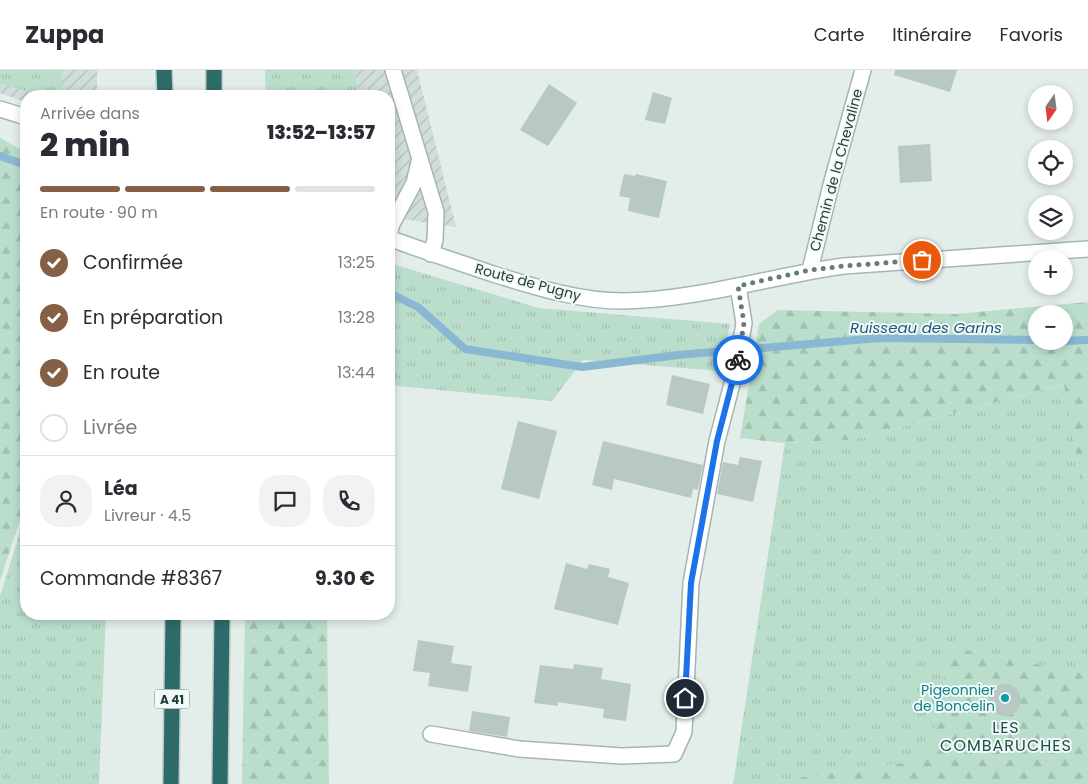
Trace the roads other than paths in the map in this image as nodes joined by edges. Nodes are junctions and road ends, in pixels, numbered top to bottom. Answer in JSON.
{"nodes":[{"id":1,"x":164,"y":70,"type":"edge"},
{"id":2,"x":214,"y":70,"type":"edge"},
{"id":3,"x":393,"y":70,"type":"edge"},
{"id":4,"x":863,"y":70,"type":"edge"},
{"id":5,"x":165,"y":90,"type":"edge"},
{"id":6,"x":214,"y":90,"type":"edge"},
{"id":7,"x":0,"y":108,"type":"edge"},
{"id":8,"x":20,"y":115,"type":"edge"},
{"id":9,"x":420,"y":160,"type":"junction"},
{"id":10,"x":395,"y":219,"type":"edge"},
{"id":11,"x":395,"y":240,"type":"edge"},
{"id":12,"x":1088,"y":249,"type":"edge"},
{"id":13,"x":431,"y":254,"type":"junction"},
{"id":14,"x":810,"y":270,"type":"junction"},
{"id":15,"x":738,"y":286,"type":"junction"},
{"id":16,"x":172,"y":620,"type":"edge"},
{"id":17,"x":222,"y":620,"type":"edge"},
{"id":18,"x":431,"y":734,"type":"dead end"},
{"id":19,"x":171,"y":784,"type":"edge"},
{"id":20,"x":220,"y":784,"type":"edge"}],
"edges":[{"from":1,"to":5,"type":"highway"},
{"from":2,"to":6,"type":"highway"},
{"from":3,"to":9,"type":"street"},
{"from":4,"to":14,"type":"street","name":"Chemin de la Chevaline"},
{"from":7,"to":8,"type":"street"},
{"from":9,"to":10,"type":"street"},
{"from":9,"to":13,"type":"street"},
{"from":11,"to":13,"type":"street","name":"Route de Pugny"},
{"from":12,"to":14,"type":"street","name":"Route de Pugny"},
{"from":13,"to":15,"type":"street","name":"Route de Pugny"},
{"from":14,"to":15,"type":"street","name":"Route de Pugny"},
{"from":15,"to":18,"type":"street"},
{"from":16,"to":19,"type":"highway","number":"A 41"},
{"from":17,"to":20,"type":"highway"}]}
